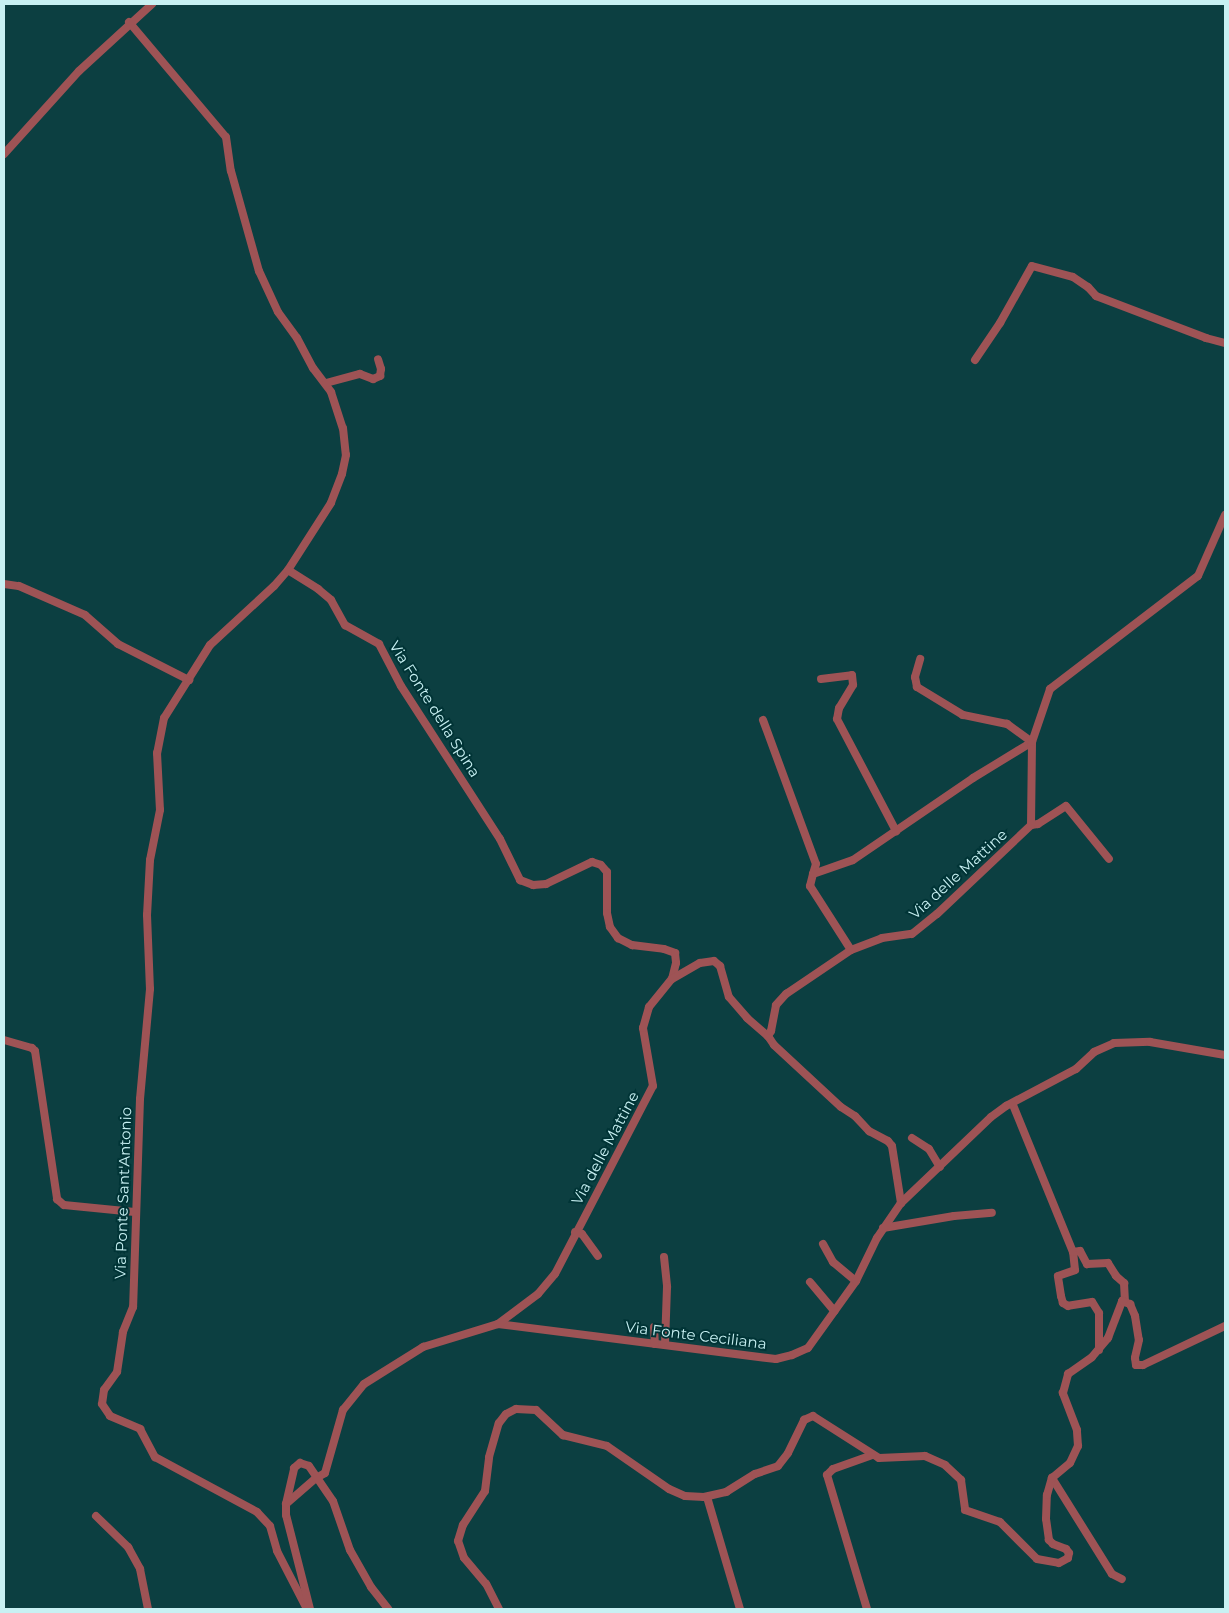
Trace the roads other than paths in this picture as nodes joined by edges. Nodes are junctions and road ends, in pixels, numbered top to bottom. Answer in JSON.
{"nodes":[{"id":1,"x":152,"y":4,"type":"edge"},
{"id":2,"x":129,"y":22,"type":"junction"},
{"id":3,"x":4,"y":154,"type":"edge"},
{"id":4,"x":1225,"y":343,"type":"edge"},
{"id":5,"x":378,"y":359,"type":"dead end"},
{"id":6,"x":975,"y":360,"type":"dead end"},
{"id":7,"x":326,"y":383,"type":"junction"},
{"id":8,"x":1225,"y":515,"type":"edge"},
{"id":9,"x":288,"y":570,"type":"junction"},
{"id":10,"x":4,"y":584,"type":"edge"},
{"id":11,"x":920,"y":658,"type":"dead end"},
{"id":12,"x":821,"y":679,"type":"dead end"},
{"id":13,"x":189,"y":680,"type":"junction"},
{"id":14,"x":764,"y":720,"type":"dead end"},
{"id":15,"x":1032,"y":742,"type":"junction"},
{"id":16,"x":1031,"y":825,"type":"junction"},
{"id":17,"x":896,"y":831,"type":"junction"},
{"id":18,"x":1109,"y":859,"type":"dead end"},
{"id":19,"x":813,"y":874,"type":"junction"},
{"id":20,"x":851,"y":950,"type":"junction"},
{"id":21,"x":672,"y":978,"type":"junction"},
{"id":22,"x":768,"y":1036,"type":"junction"},
{"id":23,"x":4,"y":1040,"type":"edge"},
{"id":24,"x":1225,"y":1054,"type":"edge"},
{"id":25,"x":1013,"y":1105,"type":"junction"},
{"id":26,"x":912,"y":1138,"type":"dead end"},
{"id":27,"x":940,"y":1166,"type":"junction"},
{"id":28,"x":901,"y":1202,"type":"junction"},
{"id":29,"x":135,"y":1212,"type":"junction"},
{"id":30,"x":992,"y":1213,"type":"dead end"},
{"id":31,"x":883,"y":1228,"type":"junction"},
{"id":32,"x":575,"y":1232,"type":"junction"},
{"id":33,"x":823,"y":1244,"type":"dead end"},
{"id":34,"x":1073,"y":1252,"type":"junction"},
{"id":35,"x":598,"y":1256,"type":"dead end"},
{"id":36,"x":664,"y":1257,"type":"dead end"},
{"id":37,"x":856,"y":1281,"type":"junction"},
{"id":38,"x":810,"y":1282,"type":"dead end"},
{"id":39,"x":1125,"y":1301,"type":"junction"},
{"id":40,"x":834,"y":1311,"type":"junction"},
{"id":41,"x":498,"y":1324,"type":"junction"},
{"id":42,"x":1225,"y":1326,"type":"edge"},
{"id":43,"x":654,"y":1327,"type":"dead end"},
{"id":44,"x":655,"y":1344,"type":"junction"},
{"id":45,"x":665,"y":1345,"type":"junction"},
{"id":46,"x":1099,"y":1350,"type":"junction"},
{"id":47,"x":872,"y":1455,"type":"junction"},
{"id":48,"x":315,"y":1477,"type":"junction"},
{"id":49,"x":1052,"y":1478,"type":"junction"},
{"id":50,"x":707,"y":1497,"type":"junction"},
{"id":51,"x":286,"y":1504,"type":"junction"},
{"id":52,"x":96,"y":1516,"type":"dead end"},
{"id":53,"x":1122,"y":1579,"type":"dead end"},
{"id":54,"x":148,"y":1609,"type":"edge"},
{"id":55,"x":308,"y":1609,"type":"edge"},
{"id":56,"x":388,"y":1609,"type":"edge"},
{"id":57,"x":499,"y":1609,"type":"edge"},
{"id":58,"x":740,"y":1609,"type":"edge"},
{"id":59,"x":867,"y":1609,"type":"edge"}],
"edges":[{"from":1,"to":2,"type":"street"},
{"from":2,"to":3,"type":"street"},
{"from":2,"to":7,"type":"street"},
{"from":4,"to":6,"type":"street"},
{"from":5,"to":7,"type":"street"},
{"from":7,"to":9,"type":"street"},
{"from":8,"to":15,"type":"street"},
{"from":9,"to":13,"type":"street","name":"Via Ponte Sant'Antonio"},
{"from":9,"to":21,"type":"street","name":"Via Fonte della Spina"},
{"from":10,"to":13,"type":"street"},
{"from":11,"to":15,"type":"street"},
{"from":12,"to":17,"type":"street"},
{"from":13,"to":29,"type":"street","name":"Via Ponte Sant'Antonio"},
{"from":14,"to":19,"type":"street"},
{"from":15,"to":16,"type":"street"},
{"from":15,"to":17,"type":"street"},
{"from":16,"to":18,"type":"street","name":"Via delle Mattine"},
{"from":16,"to":20,"type":"street","name":"Via delle Mattine"},
{"from":17,"to":19,"type":"street"},
{"from":19,"to":20,"type":"street"},
{"from":20,"to":22,"type":"street","name":"Via delle Mattine"},
{"from":21,"to":22,"type":"street","name":"Via delle Mattine"},
{"from":21,"to":32,"type":"street","name":"Via delle Mattine"},
{"from":22,"to":28,"type":"street"},
{"from":23,"to":29,"type":"street"},
{"from":24,"to":25,"type":"street","name":"Via Fonte Ceciliana"},
{"from":25,"to":27,"type":"street","name":"Via Fonte Ceciliana"},
{"from":25,"to":34,"type":"street"},
{"from":26,"to":27,"type":"street"},
{"from":27,"to":28,"type":"street","name":"Via Fonte Ceciliana"},
{"from":28,"to":31,"type":"street","name":"Via Fonte Ceciliana"},
{"from":29,"to":55,"type":"street","name":"Via Ponte Sant'Antonio"},
{"from":30,"to":31,"type":"street"},
{"from":31,"to":37,"type":"street","name":"Via Fonte Ceciliana"},
{"from":32,"to":35,"type":"street"},
{"from":32,"to":41,"type":"street","name":"Via delle Mattine"},
{"from":33,"to":37,"type":"street"},
{"from":34,"to":39,"type":"street"},
{"from":34,"to":46,"type":"street"},
{"from":36,"to":45,"type":"street"},
{"from":37,"to":40,"type":"street","name":"Via Fonte Ceciliana"},
{"from":38,"to":40,"type":"street"},
{"from":39,"to":42,"type":"street"},
{"from":39,"to":46,"type":"street"},
{"from":40,"to":45,"type":"street","name":"Via Fonte Ceciliana"},
{"from":41,"to":44,"type":"street","name":"Via Fonte Ceciliana"},
{"from":41,"to":48,"type":"street","name":"Via delle Mattine"},
{"from":43,"to":44,"type":"street"},
{"from":44,"to":45,"type":"street","name":"Via Fonte Ceciliana"},
{"from":46,"to":49,"type":"street"},
{"from":47,"to":49,"type":"street"},
{"from":47,"to":50,"type":"street"},
{"from":47,"to":59,"type":"street"},
{"from":48,"to":51,"type":"street","name":"Via delle Mattine"},
{"from":48,"to":51,"type":"street"},
{"from":48,"to":56,"type":"street"},
{"from":49,"to":53,"type":"street"},
{"from":50,"to":57,"type":"street"},
{"from":50,"to":58,"type":"street"},
{"from":51,"to":55,"type":"street"},
{"from":52,"to":54,"type":"street"}]}
